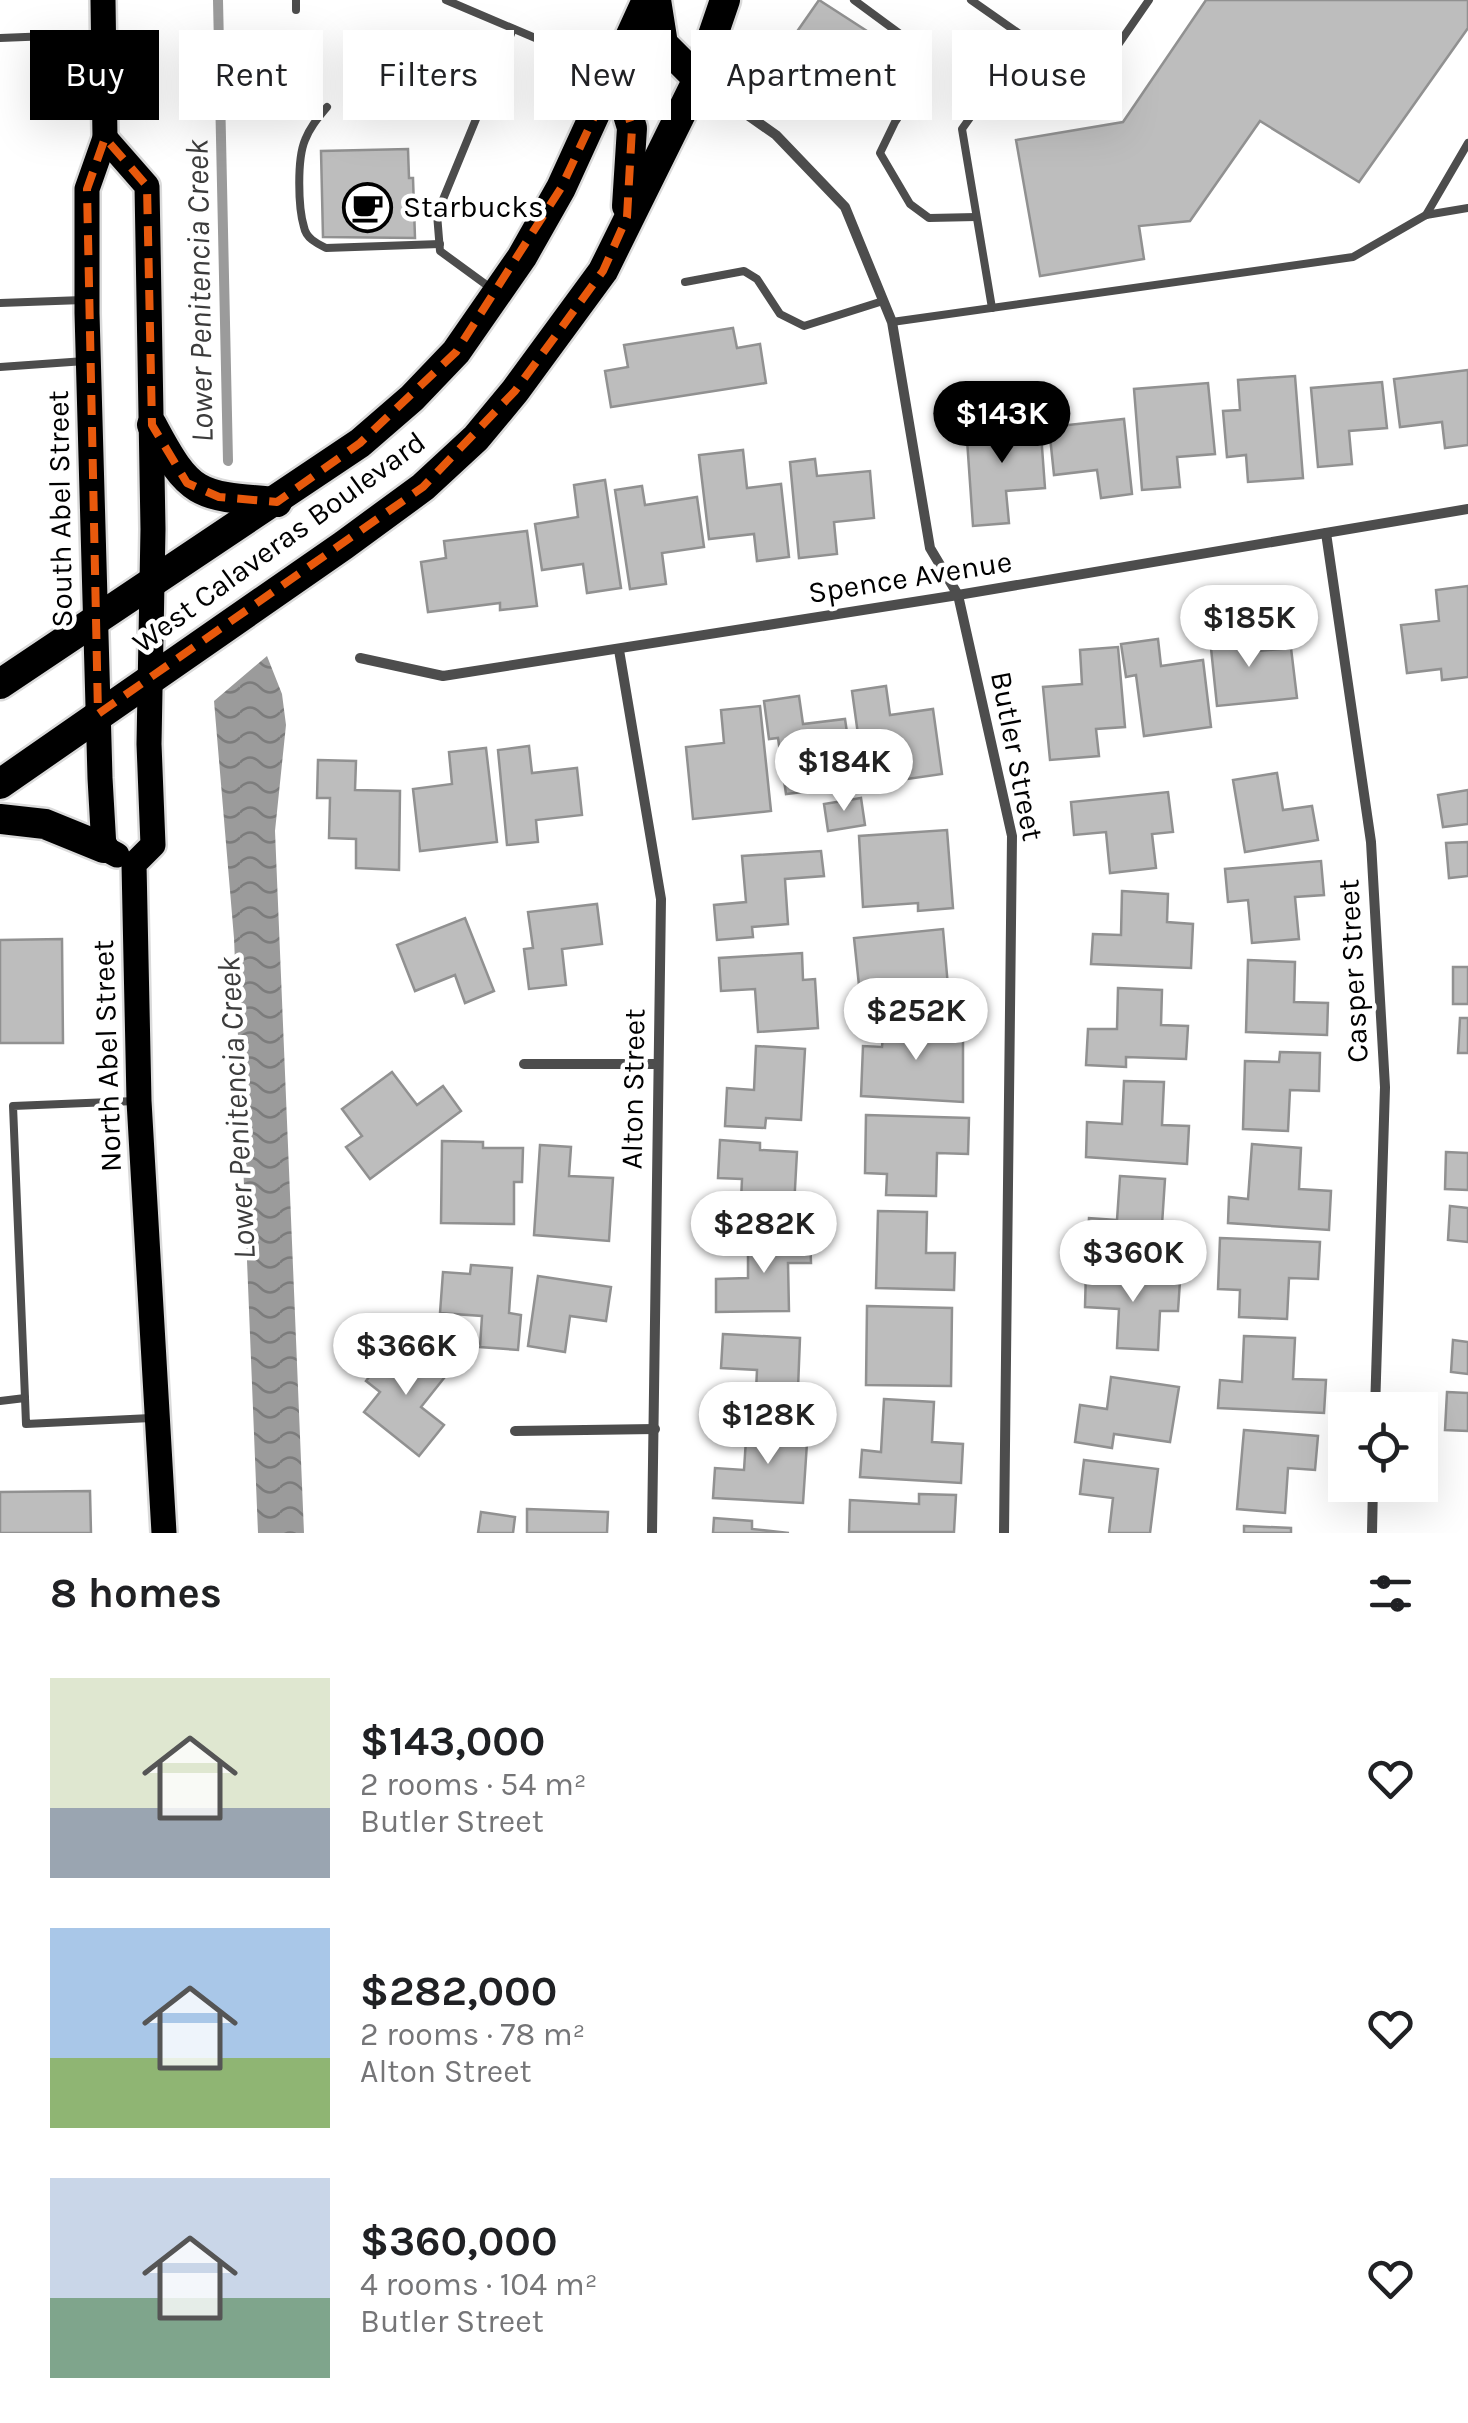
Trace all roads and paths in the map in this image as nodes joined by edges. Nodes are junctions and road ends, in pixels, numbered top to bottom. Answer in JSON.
{"nodes":[{"id":1,"x":103,"y":0,"type":"edge"},
{"id":2,"x":446,"y":0,"type":"edge"},
{"id":3,"x":646,"y":0,"type":"edge"},
{"id":4,"x":656,"y":0,"type":"edge"},
{"id":5,"x":725,"y":0,"type":"edge"},
{"id":6,"x":854,"y":0,"type":"edge"},
{"id":7,"x":971,"y":0,"type":"edge"},
{"id":8,"x":1149,"y":0,"type":"edge"},
{"id":9,"x":513,"y":29,"type":"junction"},
{"id":10,"x":104,"y":30,"type":"edge"},
{"id":11,"x":634,"y":30,"type":"edge"},
{"id":12,"x":715,"y":30,"type":"edge"},
{"id":13,"x":1014,"y":30,"type":"edge"},
{"id":14,"x":30,"y":37,"type":"edge"},
{"id":15,"x":0,"y":38,"type":"edge"},
{"id":16,"x":534,"y":38,"type":"edge"},
{"id":17,"x":1122,"y":40,"type":"edge"},
{"id":18,"x":691,"y":73,"type":"edge"},
{"id":19,"x":691,"y":93,"type":"edge"},
{"id":20,"x":327,"y":108,"type":"dead end"},
{"id":21,"x":105,"y":120,"type":"edge"},
{"id":22,"x":593,"y":120,"type":"edge"},
{"id":23,"x":630,"y":120,"type":"edge"},
{"id":24,"x":756,"y":120,"type":"edge"},
{"id":25,"x":968,"y":120,"type":"edge"},
{"id":26,"x":105,"y":138,"type":"junction"},
{"id":27,"x":1468,"y":142,"type":"edge"},
{"id":28,"x":1468,"y":208,"type":"edge"},
{"id":29,"x":1426,"y":215,"type":"junction"},
{"id":30,"x":626,"y":217,"type":"junction"},
{"id":31,"x":976,"y":217,"type":"junction"},
{"id":32,"x":440,"y":244,"type":"junction"},
{"id":33,"x":684,"y":282,"type":"dead end"},
{"id":34,"x":497,"y":292,"type":"junction"},
{"id":35,"x":88,"y":300,"type":"junction"},
{"id":36,"x":883,"y":300,"type":"junction"},
{"id":37,"x":0,"y":302,"type":"edge"},
{"id":38,"x":992,"y":308,"type":"junction"},
{"id":39,"x":892,"y":322,"type":"junction"},
{"id":40,"x":89,"y":361,"type":"junction"},
{"id":41,"x":0,"y":367,"type":"edge"},
{"id":42,"x":152,"y":425,"type":"junction"},
{"id":43,"x":277,"y":502,"type":"junction"},
{"id":44,"x":1468,"y":508,"type":"edge"},
{"id":45,"x":1326,"y":533,"type":"junction"},
{"id":46,"x":152,"y":584,"type":"junction"},
{"id":47,"x":958,"y":595,"type":"junction"},
{"id":48,"x":95,"y":620,"type":"junction"},
{"id":49,"x":619,"y":650,"type":"junction"},
{"id":50,"x":360,"y":658,"type":"dead end"},
{"id":51,"x":150,"y":679,"type":"junction"},
{"id":52,"x":0,"y":684,"type":"edge"},
{"id":53,"x":98,"y":714,"type":"junction"},
{"id":54,"x":0,"y":784,"type":"edge"},
{"id":55,"x":0,"y":818,"type":"edge"},
{"id":56,"x":104,"y":848,"type":"junction"},
{"id":57,"x":134,"y":864,"type":"junction"},
{"id":58,"x":524,"y":1064,"type":"dead end"},
{"id":59,"x":658,"y":1064,"type":"junction"},
{"id":60,"x":139,"y":1101,"type":"junction"},
{"id":61,"x":1376,"y":1392,"type":"edge"},
{"id":62,"x":25,"y":1398,"type":"junction"},
{"id":63,"x":0,"y":1402,"type":"edge"},
{"id":64,"x":158,"y":1418,"type":"junction"},
{"id":65,"x":655,"y":1430,"type":"junction"},
{"id":66,"x":515,"y":1431,"type":"dead end"},
{"id":67,"x":1373,"y":1502,"type":"edge"},
{"id":68,"x":164,"y":1533,"type":"edge"},
{"id":69,"x":652,"y":1533,"type":"edge"},
{"id":70,"x":1004,"y":1533,"type":"edge"},
{"id":71,"x":1372,"y":1533,"type":"edge"}],
"edges":[{"from":1,"to":10,"type":"main road","name":"South Abel Street"},
{"from":2,"to":9,"type":"lane"},
{"from":3,"to":11,"type":"highway","name":"West Calaveras Boulevard"},
{"from":4,"to":18,"type":"highway"},
{"from":5,"to":12,"type":"highway","name":"West Calaveras Boulevard"},
{"from":6,"to":31,"type":"lane"},
{"from":7,"to":13,"type":"lane"},
{"from":8,"to":17,"type":"lane"},
{"from":9,"to":16,"type":"lane"},
{"from":9,"to":32,"type":"lane"},
{"from":14,"to":15,"type":"lane"},
{"from":19,"to":30,"type":"highway","name":"West Calaveras Boulevard"},
{"from":20,"to":32,"type":"lane"},
{"from":21,"to":26,"type":"main road","name":"South Abel Street"},
{"from":22,"to":34,"type":"highway","name":"West Calaveras Boulevard"},
{"from":23,"to":30,"type":"highway"},
{"from":24,"to":36,"type":"street","name":"Butler Street"},
{"from":25,"to":31,"type":"lane"},
{"from":26,"to":35,"type":"main road","name":"South Abel Street"},
{"from":26,"to":42,"type":"main road"},
{"from":27,"to":29,"type":"lane"},
{"from":28,"to":29,"type":"lane"},
{"from":29,"to":38,"type":"lane"},
{"from":30,"to":51,"type":"highway","name":"West Calaveras Boulevard"},
{"from":31,"to":38,"type":"lane"},
{"from":32,"to":34,"type":"lane"},
{"from":33,"to":36,"type":"lane"},
{"from":34,"to":43,"type":"highway","name":"West Calaveras Boulevard"},
{"from":35,"to":37,"type":"lane"},
{"from":35,"to":40,"type":"main road","name":"South Abel Street"},
{"from":36,"to":39,"type":"street","name":"Butler Street"},
{"from":38,"to":39,"type":"lane"},
{"from":39,"to":47,"type":"street","name":"Butler Street"},
{"from":40,"to":41,"type":"lane"},
{"from":40,"to":48,"type":"main road","name":"South Abel Street"},
{"from":42,"to":43,"type":"highway"},
{"from":42,"to":46,"type":"main road"},
{"from":43,"to":46,"type":"highway","name":"West Calaveras Boulevard"},
{"from":44,"to":45,"type":"street","name":"Spence Avenue"},
{"from":45,"to":47,"type":"street","name":"Spence Avenue"},
{"from":45,"to":61,"type":"street","name":"Casper Street"},
{"from":46,"to":48,"type":"highway","name":"West Calaveras Boulevard"},
{"from":46,"to":51,"type":"main road","name":"North Abel Street"},
{"from":47,"to":49,"type":"street","name":"Spence Avenue"},
{"from":47,"to":70,"type":"street","name":"Butler Street"},
{"from":48,"to":52,"type":"highway","name":"West Calaveras Boulevard"},
{"from":48,"to":53,"type":"main road","name":"South Abel Street"},
{"from":49,"to":50,"type":"street","name":"Spence Avenue"},
{"from":49,"to":59,"type":"street","name":"Alton Street"},
{"from":51,"to":53,"type":"highway","name":"West Calaveras Boulevard"},
{"from":51,"to":57,"type":"main road","name":"North Abel Street"},
{"from":53,"to":54,"type":"highway","name":"West Calaveras Boulevard"},
{"from":53,"to":56,"type":"main road","name":"South Abel Street"},
{"from":55,"to":56,"type":"highway"},
{"from":56,"to":57,"type":"main road"},
{"from":57,"to":60,"type":"main road","name":"North Abel Street"},
{"from":58,"to":59,"type":"street"},
{"from":59,"to":65,"type":"street","name":"Alton Street"},
{"from":60,"to":62,"type":"lane"},
{"from":60,"to":64,"type":"main road","name":"North Abel Street"},
{"from":62,"to":63,"type":"lane"},
{"from":62,"to":64,"type":"lane"},
{"from":64,"to":68,"type":"main road","name":"North Abel Street"},
{"from":65,"to":66,"type":"street"},
{"from":65,"to":69,"type":"street","name":"Alton Street"},
{"from":67,"to":71,"type":"street"}]}
